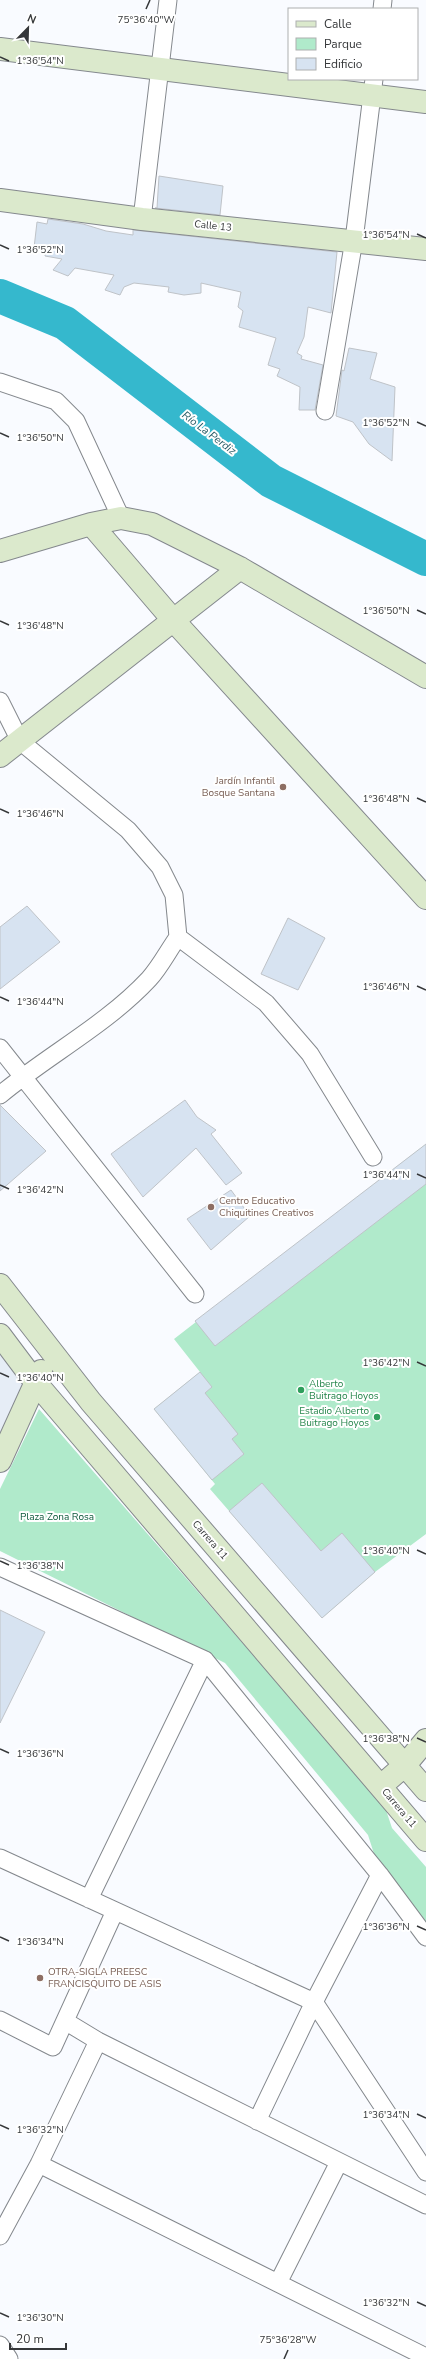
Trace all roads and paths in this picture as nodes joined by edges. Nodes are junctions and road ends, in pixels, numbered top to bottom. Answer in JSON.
{"nodes":[{"id":1,"x":168,"y":0,"type":"edge"},
{"id":2,"x":0,"y":49,"type":"edge"},
{"id":3,"x":159,"y":70,"type":"junction"},
{"id":4,"x":373,"y":88,"type":"edge"},
{"id":5,"x":426,"y":102,"type":"edge"},
{"id":6,"x":0,"y":200,"type":"edge"},
{"id":7,"x":142,"y":219,"type":"junction"},
{"id":8,"x":354,"y":240,"type":"junction"},
{"id":9,"x":426,"y":249,"type":"edge"},
{"id":10,"x":0,"y":382,"type":"edge"},
{"id":11,"x":324,"y":411,"type":"dead end"},
{"id":12,"x":121,"y":518,"type":"junction"},
{"id":13,"x":91,"y":524,"type":"junction"},
{"id":14,"x":0,"y":551,"type":"edge"},
{"id":15,"x":240,"y":568,"type":"junction"},
{"id":16,"x":174,"y":621,"type":"junction"},
{"id":17,"x":426,"y":677,"type":"edge"},
{"id":18,"x":0,"y":701,"type":"edge"},
{"id":19,"x":20,"y":741,"type":"junction"},
{"id":20,"x":0,"y":756,"type":"edge"},
{"id":21,"x":426,"y":898,"type":"edge"},
{"id":22,"x":178,"y":937,"type":"junction"},
{"id":23,"x":0,"y":1048,"type":"edge"},
{"id":24,"x":22,"y":1076,"type":"junction"},
{"id":25,"x":0,"y":1095,"type":"edge"},
{"id":26,"x":373,"y":1157,"type":"dead end"},
{"id":27,"x":0,"y":1285,"type":"edge"},
{"id":28,"x":195,"y":1294,"type":"dead end"},
{"id":29,"x":0,"y":1335,"type":"edge"},
{"id":30,"x":50,"y":1350,"type":"junction"},
{"id":31,"x":36,"y":1382,"type":"junction"},
{"id":32,"x":0,"y":1461,"type":"edge"},
{"id":33,"x":0,"y":1567,"type":"edge"},
{"id":34,"x":205,"y":1660,"type":"junction"},
{"id":35,"x":424,"y":1746,"type":"edge"},
{"id":36,"x":405,"y":1765,"type":"junction"},
{"id":37,"x":381,"y":1786,"type":"junction"},
{"id":38,"x":426,"y":1790,"type":"edge"},
{"id":39,"x":426,"y":1840,"type":"edge"},
{"id":40,"x":0,"y":1858,"type":"edge"},
{"id":41,"x":380,"y":1875,"type":"junction"},
{"id":42,"x":89,"y":1899,"type":"junction"},
{"id":43,"x":115,"y":1911,"type":"junction"},
{"id":44,"x":426,"y":1937,"type":"edge"},
{"id":45,"x":314,"y":2002,"type":"junction"},
{"id":46,"x":0,"y":2020,"type":"edge"},
{"id":47,"x":65,"y":2021,"type":"junction"},
{"id":48,"x":98,"y":2041,"type":"junction"},
{"id":49,"x":257,"y":2121,"type":"junction"},
{"id":50,"x":339,"y":2162,"type":"junction"},
{"id":51,"x":38,"y":2164,"type":"junction"},
{"id":52,"x":426,"y":2172,"type":"edge"},
{"id":53,"x":426,"y":2205,"type":"edge"},
{"id":54,"x":0,"y":2236,"type":"edge"},
{"id":55,"x":278,"y":2283,"type":"junction"},
{"id":56,"x":0,"y":2345,"type":"edge"},
{"id":57,"x":426,"y":2357,"type":"edge"},
{"id":58,"x":9,"y":2359,"type":"edge"}],
"edges":[{"from":1,"to":3,"type":"street"},
{"from":2,"to":3,"type":"street"},
{"from":3,"to":4,"type":"street"},
{"from":3,"to":7,"type":"street"},
{"from":4,"to":5,"type":"street"},
{"from":4,"to":8,"type":"street"},
{"from":6,"to":7,"type":"street","name":"Calle 13"},
{"from":7,"to":8,"type":"street","name":"Calle 13"},
{"from":8,"to":9,"type":"street","name":"Calle 13"},
{"from":8,"to":11,"type":"street"},
{"from":10,"to":12,"type":"street"},
{"from":12,"to":13,"type":"street"},
{"from":12,"to":15,"type":"street"},
{"from":13,"to":14,"type":"street"},
{"from":13,"to":16,"type":"street"},
{"from":15,"to":16,"type":"street"},
{"from":15,"to":17,"type":"street"},
{"from":16,"to":19,"type":"street"},
{"from":16,"to":21,"type":"street"},
{"from":18,"to":19,"type":"street"},
{"from":19,"to":20,"type":"street"},
{"from":19,"to":22,"type":"street"},
{"from":22,"to":24,"type":"street"},
{"from":22,"to":26,"type":"street"},
{"from":23,"to":24,"type":"street"},
{"from":24,"to":25,"type":"street"},
{"from":24,"to":28,"type":"street"},
{"from":27,"to":30,"type":"street","name":"Carrera 11"},
{"from":29,"to":31,"type":"street","name":"Carrera 11"},
{"from":30,"to":31,"type":"street"},
{"from":30,"to":36,"type":"street","name":"Carrera 11"},
{"from":31,"to":32,"type":"street"},
{"from":31,"to":37,"type":"street","name":"Carrera 11"},
{"from":33,"to":34,"type":"street"},
{"from":34,"to":41,"type":"street"},
{"from":34,"to":42,"type":"street"},
{"from":35,"to":36,"type":"street"},
{"from":36,"to":37,"type":"street"},
{"from":36,"to":38,"type":"street","name":"Carrera 11"},
{"from":37,"to":39,"type":"street","name":"Carrera 11"},
{"from":40,"to":42,"type":"street"},
{"from":41,"to":44,"type":"street"},
{"from":41,"to":45,"type":"street"},
{"from":42,"to":43,"type":"street"},
{"from":43,"to":45,"type":"street"},
{"from":43,"to":47,"type":"street"},
{"from":45,"to":49,"type":"street"},
{"from":45,"to":52,"type":"street"},
{"from":46,"to":47,"type":"street"},
{"from":47,"to":48,"type":"street"},
{"from":48,"to":49,"type":"street"},
{"from":48,"to":51,"type":"street"},
{"from":49,"to":50,"type":"street"},
{"from":50,"to":53,"type":"street"},
{"from":50,"to":55,"type":"street"},
{"from":51,"to":54,"type":"street"},
{"from":51,"to":55,"type":"street"},
{"from":55,"to":57,"type":"street"},
{"from":56,"to":58,"type":"street"}]}
